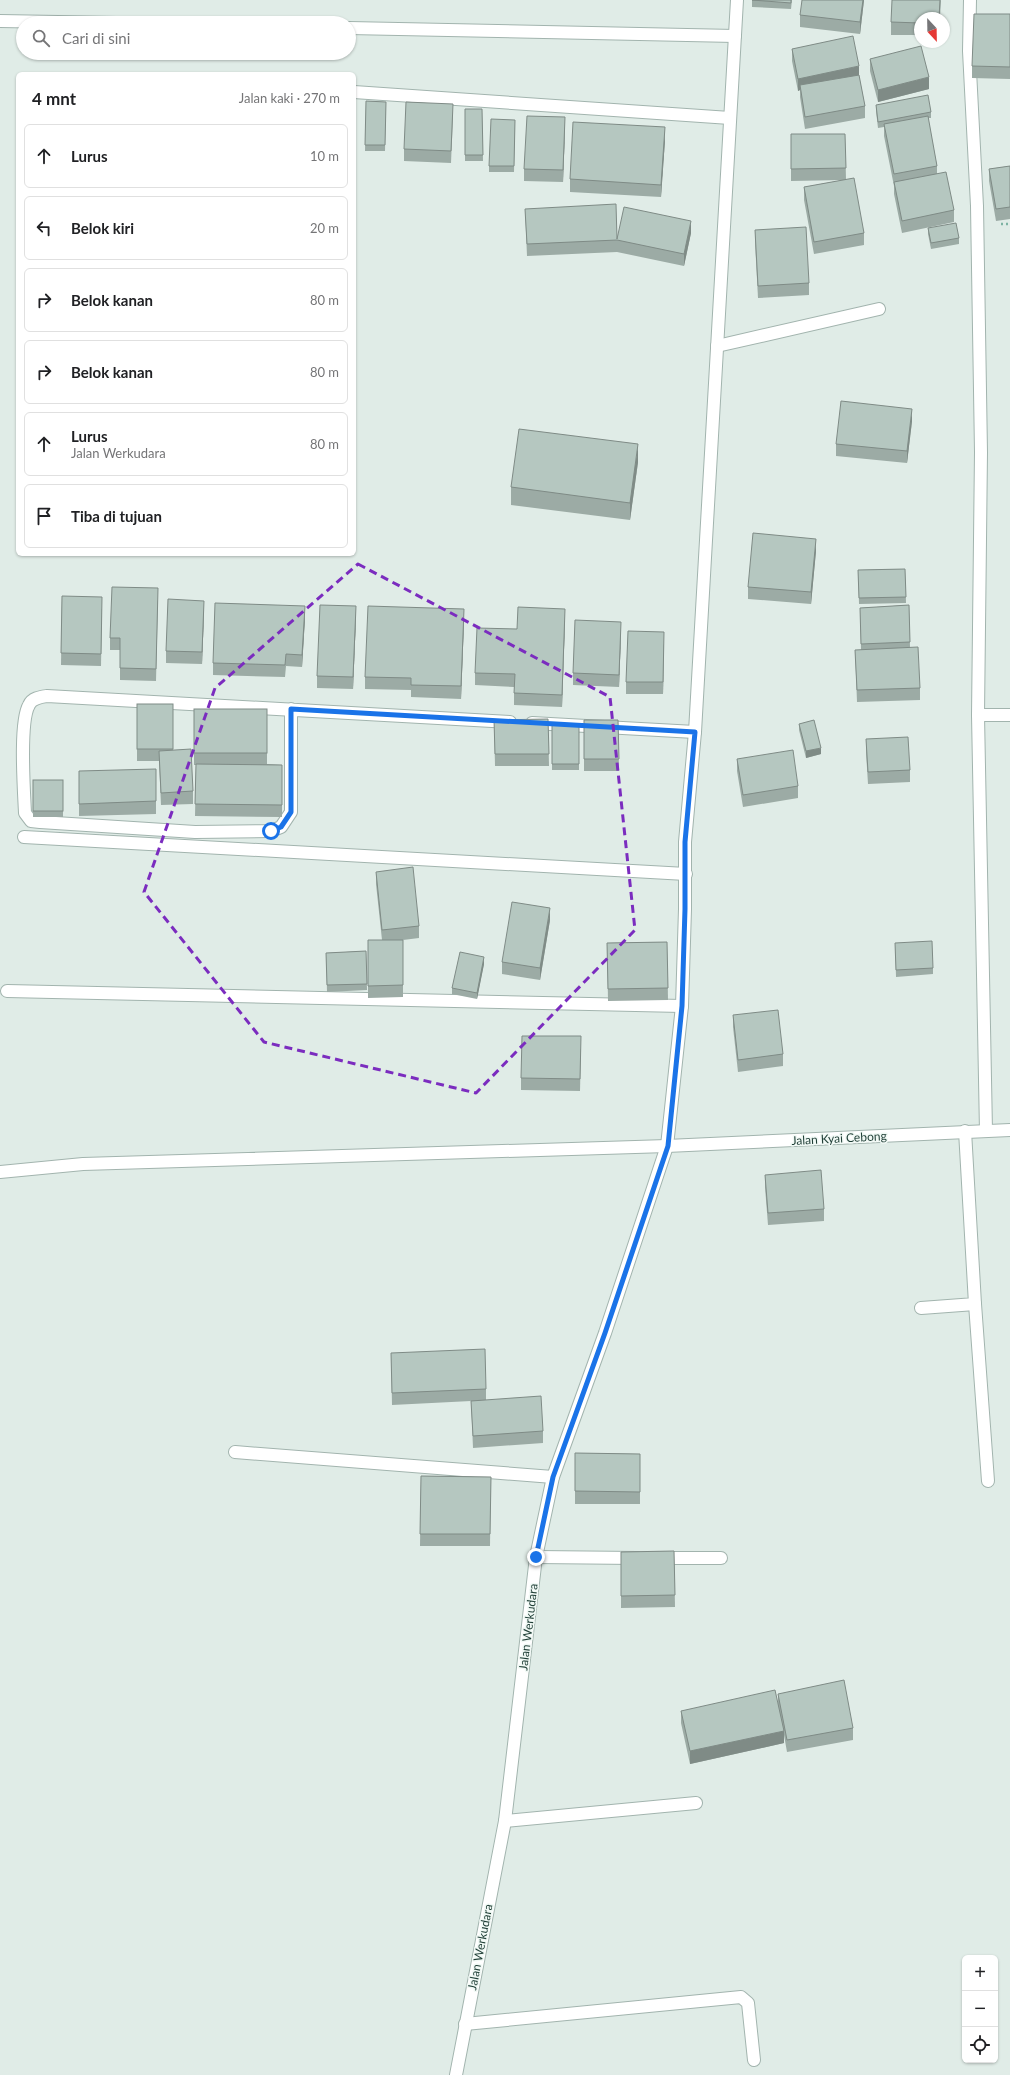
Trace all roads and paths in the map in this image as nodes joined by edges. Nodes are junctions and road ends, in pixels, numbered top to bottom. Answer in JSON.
{"nodes":[{"id":1,"x":737,"y":0,"type":"edge"},
{"id":2,"x":970,"y":0,"type":"edge"},
{"id":3,"x":0,"y":21,"type":"edge"},
{"id":4,"x":16,"y":21,"type":"edge"},
{"id":5,"x":356,"y":28,"type":"edge"},
{"id":6,"x":735,"y":36,"type":"junction"},
{"id":7,"x":356,"y":92,"type":"edge"},
{"id":8,"x":730,"y":118,"type":"junction"},
{"id":9,"x":879,"y":309,"type":"dead end"},
{"id":10,"x":717,"y":346,"type":"junction"},
{"id":11,"x":291,"y":709,"type":"junction"},
{"id":12,"x":978,"y":715,"type":"junction"},
{"id":13,"x":1010,"y":715,"type":"edge"},
{"id":14,"x":695,"y":732,"type":"junction"},
{"id":15,"x":24,"y":837,"type":"dead end"},
{"id":16,"x":686,"y":874,"type":"junction"},
{"id":17,"x":6,"y":991,"type":"dead end"},
{"id":18,"x":682,"y":1006,"type":"junction"},
{"id":19,"x":1010,"y":1130,"type":"edge"},
{"id":20,"x":986,"y":1131,"type":"junction"},
{"id":21,"x":965,"y":1132,"type":"junction"},
{"id":22,"x":668,"y":1146,"type":"junction"},
{"id":23,"x":0,"y":1172,"type":"edge"},
{"id":24,"x":975,"y":1304,"type":"junction"},
{"id":25,"x":921,"y":1308,"type":"dead end"},
{"id":26,"x":235,"y":1452,"type":"dead end"},
{"id":27,"x":553,"y":1477,"type":"junction"},
{"id":28,"x":988,"y":1481,"type":"dead end"},
{"id":29,"x":536,"y":1557,"type":"junction"},
{"id":30,"x":721,"y":1558,"type":"dead end"},
{"id":31,"x":696,"y":1803,"type":"dead end"},
{"id":32,"x":505,"y":1821,"type":"junction"},
{"id":33,"x":465,"y":2024,"type":"junction"},
{"id":34,"x":754,"y":2060,"type":"dead end"},
{"id":35,"x":456,"y":2075,"type":"edge"}],
"edges":[{"from":1,"to":6,"type":"street","name":"Jalan Werkudara"},
{"from":2,"to":12,"type":"street"},
{"from":3,"to":4,"type":"street"},
{"from":5,"to":6,"type":"street"},
{"from":6,"to":8,"type":"street","name":"Jalan Werkudara"},
{"from":7,"to":8,"type":"street"},
{"from":8,"to":10,"type":"street","name":"Jalan Werkudara"},
{"from":9,"to":10,"type":"street"},
{"from":10,"to":14,"type":"street","name":"Jalan Werkudara"},
{"from":11,"to":11,"type":"street"},
{"from":11,"to":14,"type":"street"},
{"from":12,"to":13,"type":"street"},
{"from":12,"to":20,"type":"street"},
{"from":14,"to":16,"type":"street","name":"Jalan Werkudara"},
{"from":15,"to":16,"type":"street"},
{"from":16,"to":18,"type":"street","name":"Jalan Werkudara"},
{"from":17,"to":18,"type":"street"},
{"from":18,"to":22,"type":"street","name":"Jalan Werkudara"},
{"from":19,"to":20,"type":"street","name":"Jalan Kyai Cebong"},
{"from":20,"to":21,"type":"street","name":"Jalan Kyai Cebong"},
{"from":21,"to":22,"type":"street","name":"Jalan Kyai Cebong"},
{"from":21,"to":24,"type":"street"},
{"from":22,"to":23,"type":"street","name":"Jalan Kyai Cebong"},
{"from":22,"to":27,"type":"street","name":"Jalan Werkudara"},
{"from":24,"to":25,"type":"street"},
{"from":24,"to":28,"type":"street"},
{"from":26,"to":27,"type":"street"},
{"from":27,"to":29,"type":"street","name":"Jalan Werkudara"},
{"from":29,"to":30,"type":"street"},
{"from":29,"to":32,"type":"street","name":"Jalan Werkudara"},
{"from":31,"to":32,"type":"street"},
{"from":32,"to":33,"type":"street","name":"Jalan Werkudara"},
{"from":33,"to":34,"type":"street"},
{"from":33,"to":35,"type":"street","name":"Jalan Werkudara"}]}
